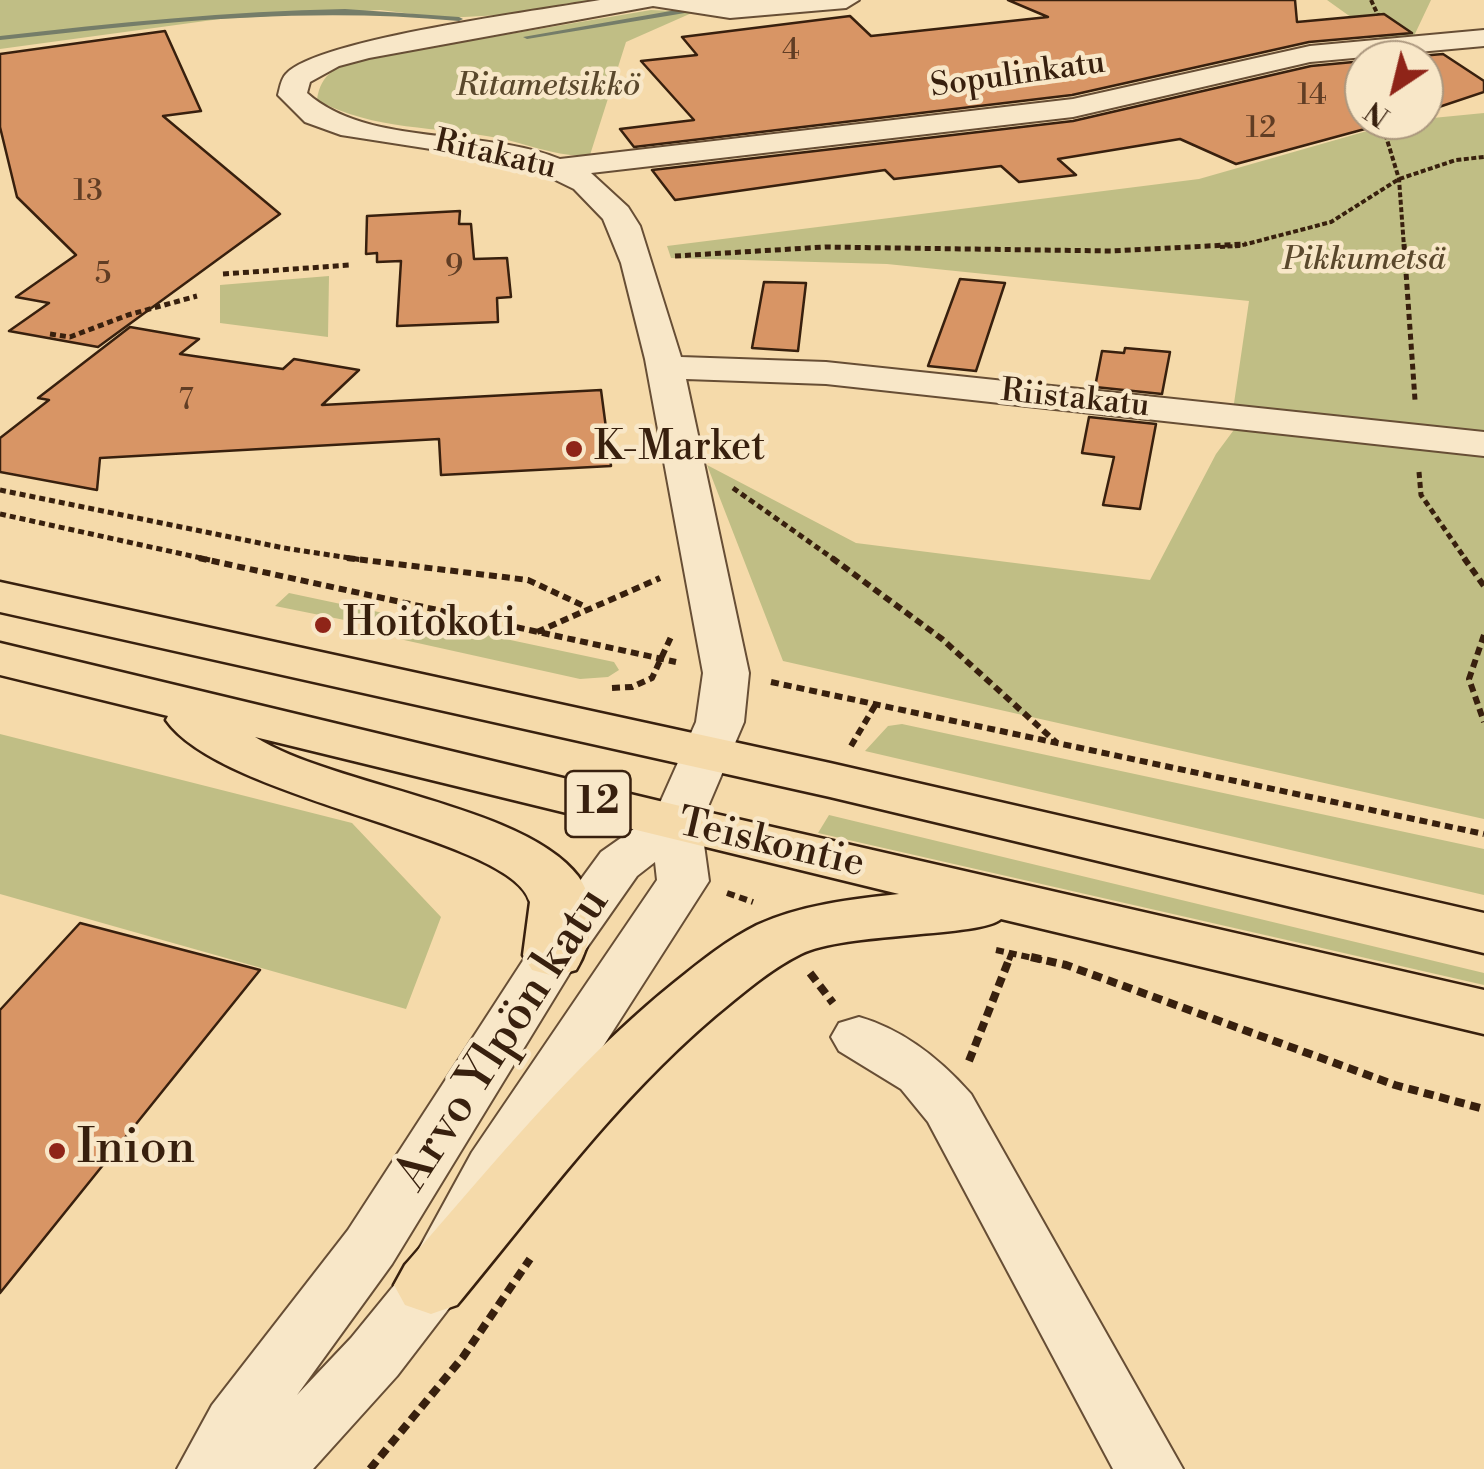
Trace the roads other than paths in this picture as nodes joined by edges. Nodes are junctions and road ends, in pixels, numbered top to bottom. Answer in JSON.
{"nodes":[{"id":1,"x":644,"y":0,"type":"edge"},
{"id":2,"x":662,"y":0,"type":"edge"},
{"id":3,"x":846,"y":0,"type":"edge"},
{"id":4,"x":1484,"y":38,"type":"edge"},
{"id":5,"x":560,"y":168,"type":"junction"},
{"id":6,"x":666,"y":367,"type":"junction"},
{"id":7,"x":1484,"y":444,"type":"edge"},
{"id":8,"x":0,"y":597,"type":"edge"},
{"id":9,"x":0,"y":658,"type":"edge"},
{"id":10,"x":157,"y":697,"type":"junction"},
{"id":11,"x":706,"y":753,"type":"junction"},
{"id":12,"x":676,"y":823,"type":"junction"},
{"id":13,"x":1026,"y":930,"type":"junction"},
{"id":14,"x":1484,"y":932,"type":"edge"},
{"id":15,"x":554,"y":955,"type":"junction"},
{"id":16,"x":1484,"y":1012,"type":"edge"},
{"id":17,"x":858,"y":1037,"type":"dead end"},
{"id":18,"x":431,"y":1286,"type":"junction"},
{"id":19,"x":212,"y":1469,"type":"edge"},
{"id":20,"x":270,"y":1469,"type":"edge"},
{"id":21,"x":1149,"y":1469,"type":"edge"}],
"edges":[{"from":1,"to":5,"type":"street","name":"Ritakatu"},
{"from":2,"to":3,"type":"street"},
{"from":4,"to":5,"type":"street","name":"Sopulinkatu"},
{"from":5,"to":6,"type":"street","name":"Ritakatu"},
{"from":6,"to":7,"type":"street","name":"Riistakatu"},
{"from":6,"to":11,"type":"street","name":"Ritakatu"},
{"from":8,"to":11,"type":"highway","name":"Teiskontie","number":"12"},
{"from":9,"to":10,"type":"highway","name":"Teiskontie","number":"12"},
{"from":10,"to":12,"type":"highway","name":"Teiskontie","number":"12"},
{"from":10,"to":15,"type":"highway"},
{"from":11,"to":12,"type":"street","name":"Ritakatu"},
{"from":11,"to":14,"type":"highway","name":"Teiskontie","number":"12"},
{"from":12,"to":13,"type":"highway","name":"Teiskontie","number":"12"},
{"from":12,"to":15,"type":"street","name":"Arvo Ylpön katu"},
{"from":12,"to":18,"type":"street","name":"Arvo Ylpön katu"},
{"from":13,"to":16,"type":"highway","name":"Teiskontie","number":"12"},
{"from":13,"to":18,"type":"highway"},
{"from":15,"to":19,"type":"street","name":"Arvo Ylpön katu"},
{"from":17,"to":21,"type":"street"},
{"from":18,"to":20,"type":"street","name":"Arvo Ylpön katu"}]}
